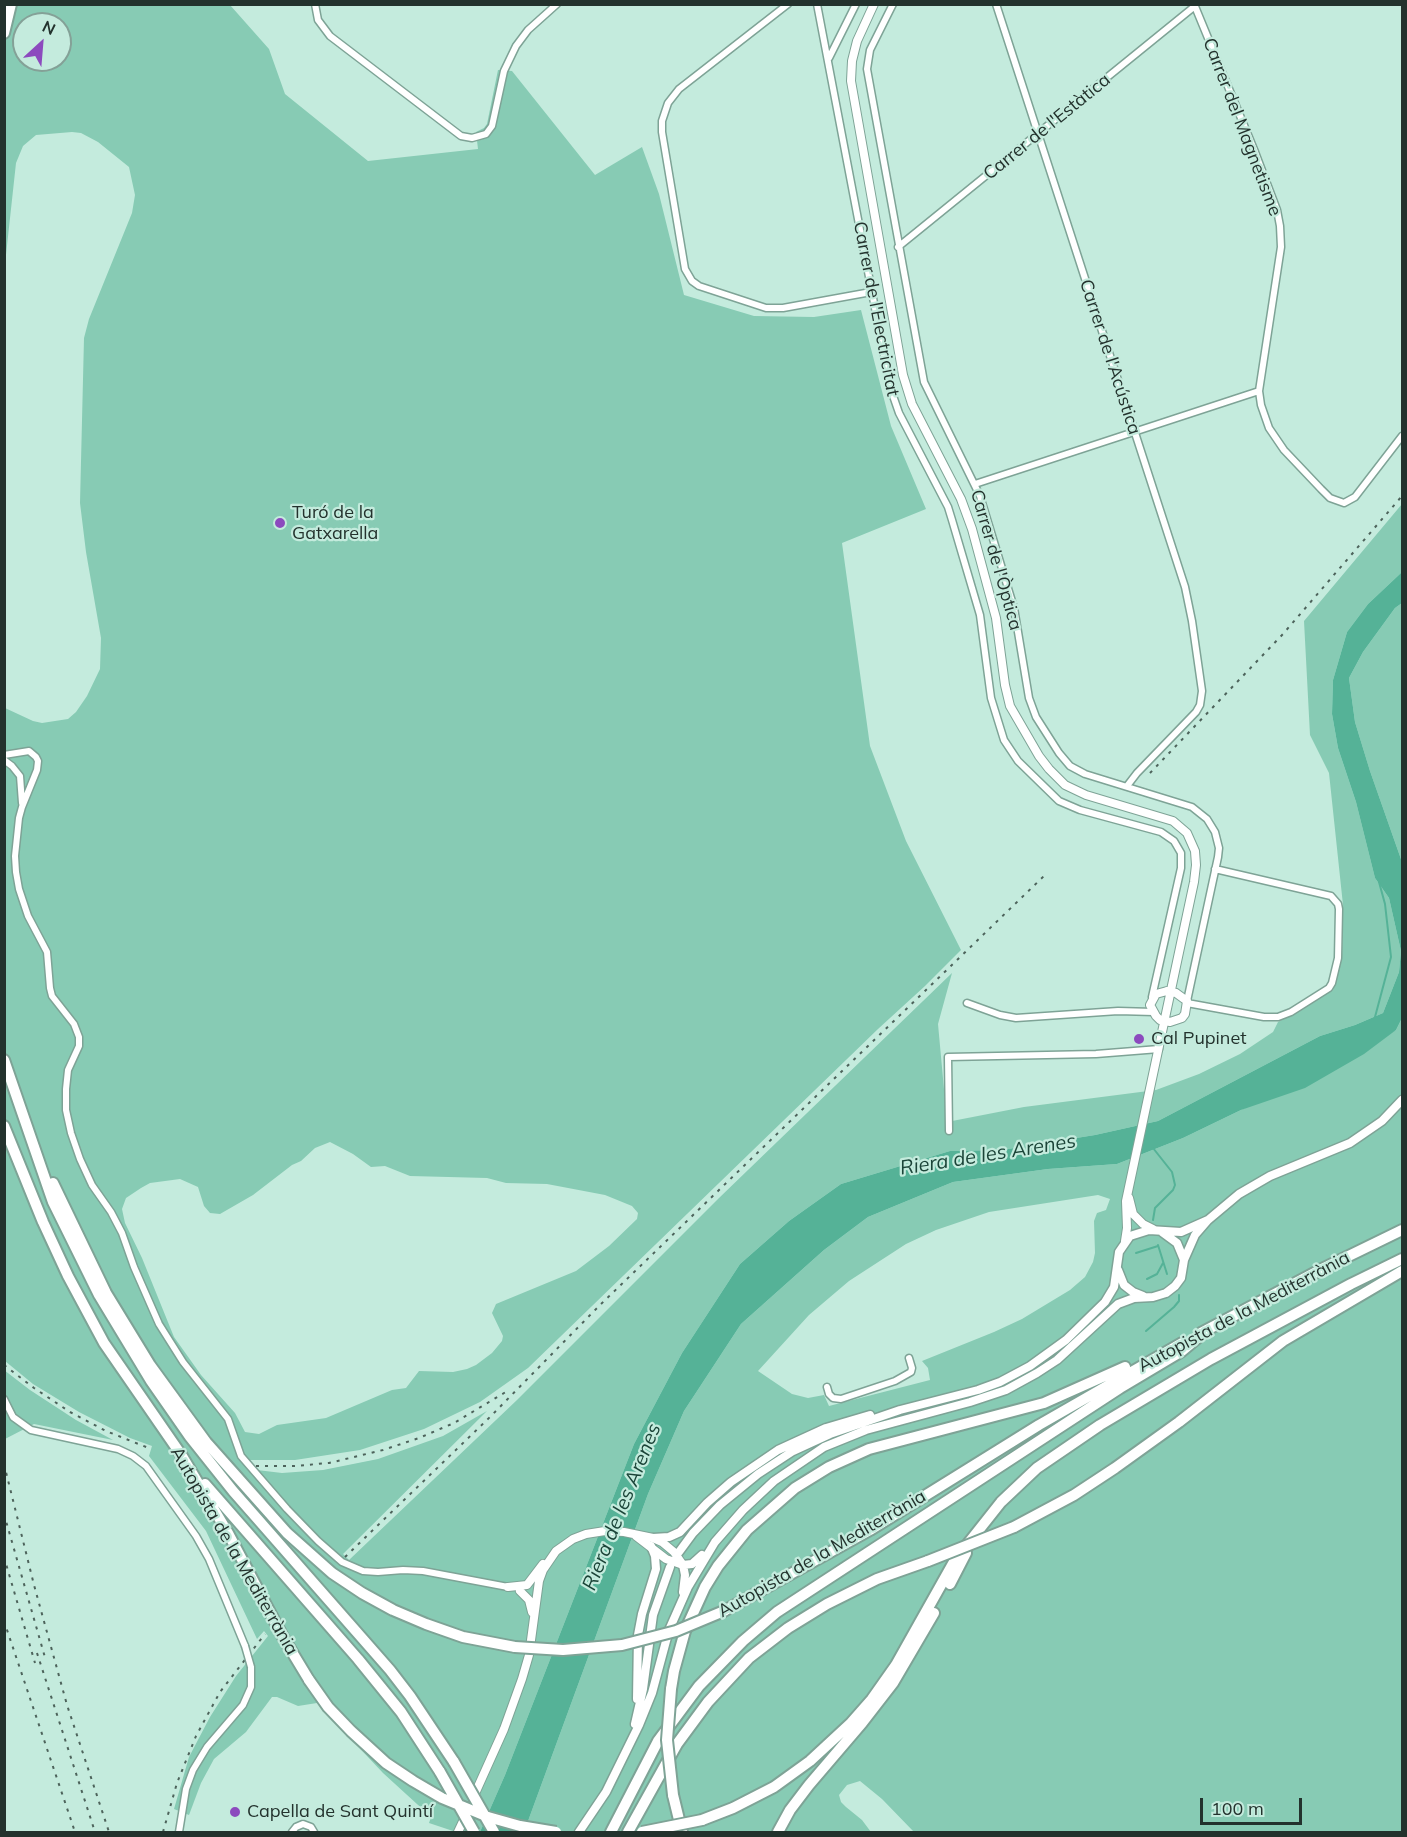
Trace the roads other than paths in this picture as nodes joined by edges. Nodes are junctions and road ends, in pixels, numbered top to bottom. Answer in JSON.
{"nodes":[{"id":1,"x":11,"y":4,"type":"edge"},
{"id":2,"x":315,"y":4,"type":"edge"},
{"id":3,"x":557,"y":4,"type":"edge"},
{"id":4,"x":788,"y":4,"type":"edge"},
{"id":5,"x":817,"y":4,"type":"edge"},
{"id":6,"x":856,"y":4,"type":"edge"},
{"id":7,"x":874,"y":4,"type":"edge"},
{"id":8,"x":893,"y":4,"type":"edge"},
{"id":9,"x":996,"y":4,"type":"edge"},
{"id":10,"x":1194,"y":5,"type":"edge"},
{"id":11,"x":4,"y":33,"type":"edge"},
{"id":12,"x":828,"y":59,"type":"junction"},
{"id":13,"x":1038,"y":134,"type":"junction"},
{"id":14,"x":898,"y":247,"type":"junction"},
{"id":15,"x":872,"y":292,"type":"junction"},
{"id":16,"x":1259,"y":391,"type":"junction"},
{"id":17,"x":1134,"y":432,"type":"junction"},
{"id":18,"x":1402,"y":436,"type":"edge"},
{"id":19,"x":975,"y":484,"type":"junction"},
{"id":20,"x":4,"y":758,"type":"edge"},
{"id":21,"x":1127,"y":786,"type":"junction"},
{"id":22,"x":22,"y":807,"type":"junction"},
{"id":23,"x":1215,"y":869,"type":"junction"},
{"id":24,"x":1158,"y":972,"type":"junction"},
{"id":25,"x":1189,"y":987,"type":"junction"},
{"id":26,"x":1162,"y":992,"type":"junction"},
{"id":27,"x":1175,"y":993,"type":"junction"},
{"id":28,"x":1187,"y":1002,"type":"junction"},
{"id":29,"x":967,"y":1004,"type":"dead end"},
{"id":30,"x":1152,"y":1005,"type":"junction"},
{"id":31,"x":1165,"y":1021,"type":"junction"},
{"id":32,"x":1159,"y":1049,"type":"junction"},
{"id":33,"x":4,"y":1060,"type":"edge"},
{"id":34,"x":1402,"y":1100,"type":"edge"},
{"id":35,"x":4,"y":1126,"type":"edge"},
{"id":36,"x":949,"y":1131,"type":"dead end"},
{"id":37,"x":33,"y":1139,"type":"junction"},
{"id":38,"x":1129,"y":1189,"type":"junction"},
{"id":39,"x":1208,"y":1220,"type":"junction"},
{"id":40,"x":1402,"y":1230,"type":"edge"},
{"id":41,"x":1158,"y":1231,"type":"junction"},
{"id":42,"x":1125,"y":1241,"type":"junction"},
{"id":43,"x":1402,"y":1259,"type":"edge"},
{"id":44,"x":1184,"y":1260,"type":"junction"},
{"id":45,"x":1117,"y":1264,"type":"junction"},
{"id":46,"x":1402,"y":1271,"type":"edge"},
{"id":47,"x":1146,"y":1297,"type":"junction"},
{"id":48,"x":1207,"y":1330,"type":"junction"},
{"id":49,"x":1193,"y":1337,"type":"junction"},
{"id":50,"x":909,"y":1358,"type":"dead end"},
{"id":51,"x":827,"y":1387,"type":"dead end"},
{"id":52,"x":4,"y":1399,"type":"edge"},
{"id":53,"x":900,"y":1410,"type":"junction"},
{"id":54,"x":182,"y":1456,"type":"junction"},
{"id":55,"x":715,"y":1542,"type":"junction"},
{"id":56,"x":971,"y":1542,"type":"junction"},
{"id":57,"x":651,"y":1543,"type":"junction"},
{"id":58,"x":556,"y":1551,"type":"junction"},
{"id":59,"x":679,"y":1552,"type":"dead end"},
{"id":60,"x":682,"y":1565,"type":"junction"},
{"id":61,"x":670,"y":1567,"type":"dead end"},
{"id":62,"x":508,"y":1587,"type":"junction"},
{"id":63,"x":538,"y":1588,"type":"junction"},
{"id":64,"x":520,"y":1591,"type":"junction"},
{"id":65,"x":682,"y":1599,"type":"junction"},
{"id":66,"x":534,"y":1625,"type":"junction"},
{"id":67,"x":636,"y":1721,"type":"junction"},
{"id":68,"x":623,"y":1758,"type":"junction"},
{"id":69,"x":179,"y":1833,"type":"edge"},
{"id":70,"x":292,"y":1833,"type":"edge"},
{"id":71,"x":314,"y":1833,"type":"edge"},
{"id":72,"x":458,"y":1833,"type":"edge"},
{"id":73,"x":474,"y":1833,"type":"edge"},
{"id":74,"x":494,"y":1833,"type":"edge"},
{"id":75,"x":556,"y":1833,"type":"edge"},
{"id":76,"x":579,"y":1833,"type":"edge"},
{"id":77,"x":611,"y":1833,"type":"edge"},
{"id":78,"x":628,"y":1833,"type":"edge"},
{"id":79,"x":642,"y":1833,"type":"edge"},
{"id":80,"x":682,"y":1833,"type":"edge"},
{"id":81,"x":778,"y":1833,"type":"edge"}],
"edges":[{"from":1,"to":11,"type":"highway"},
{"from":2,"to":3,"type":"street"},
{"from":4,"to":15,"type":"street"},
{"from":5,"to":12,"type":"street","name":"Carrer de l'Electricitat"},
{"from":6,"to":12,"type":"street"},
{"from":7,"to":27,"type":"street"},
{"from":8,"to":14,"type":"street","name":"Carrer de l'Òptica"},
{"from":9,"to":13,"type":"street","name":"Carrer de l'Acústica"},
{"from":10,"to":13,"type":"street","name":"Carrer de l'Estàtica"},
{"from":10,"to":16,"type":"street","name":"Carrer del Magnetisme"},
{"from":12,"to":15,"type":"street","name":"Carrer de l'Electricitat"},
{"from":13,"to":14,"type":"street","name":"Carrer de l'Estàtica"},
{"from":13,"to":17,"type":"street","name":"Carrer de l'Acústica"},
{"from":14,"to":19,"type":"street","name":"Carrer de l'Òptica"},
{"from":15,"to":24,"type":"street","name":"Carrer de l'Electricitat"},
{"from":16,"to":17,"type":"street"},
{"from":16,"to":18,"type":"street","name":"Carrer del Magnetisme"},
{"from":17,"to":19,"type":"street"},
{"from":17,"to":21,"type":"street","name":"Carrer de l'Acústica"},
{"from":19,"to":21,"type":"street","name":"Carrer de l'Òptica"},
{"from":20,"to":22,"type":"street"},
{"from":20,"to":22,"type":"street"},
{"from":21,"to":23,"type":"street","name":"Carrer de l'Òptica"},
{"from":22,"to":62,"type":"street"},
{"from":23,"to":25,"type":"street","name":"Carrer de l'Òptica"},
{"from":23,"to":28,"type":"street"},
{"from":24,"to":26,"type":"street","name":"Carrer de l'Electricitat"},
{"from":24,"to":30,"type":"street","name":"Carrer de l'Electricitat"},
{"from":25,"to":27,"type":"street"},
{"from":25,"to":28,"type":"street","name":"Carrer de l'Òptica"},
{"from":26,"to":27,"type":"street"},
{"from":26,"to":30,"type":"street"},
{"from":27,"to":28,"type":"street"},
{"from":27,"to":31,"type":"street"},
{"from":28,"to":31,"type":"street"},
{"from":29,"to":30,"type":"street"},
{"from":30,"to":31,"type":"street"},
{"from":31,"to":32,"type":"street"},
{"from":32,"to":36,"type":"street"},
{"from":32,"to":38,"type":"street"},
{"from":33,"to":37,"type":"highway"},
{"from":34,"to":39,"type":"main road"},
{"from":35,"to":54,"type":"highway","name":"Autopista de la Mediterrània"},
{"from":37,"to":49,"type":"highway","name":"Autopista de la Mediterrània","bridge":true},
{"from":37,"to":74,"type":"highway","bridge":true},
{"from":38,"to":41,"type":"street"},
{"from":38,"to":42,"type":"street"},
{"from":39,"to":41,"type":"main road"},
{"from":39,"to":44,"type":"main road"},
{"from":40,"to":48,"type":"highway","name":"Autopista de la Mediterrània"},
{"from":41,"to":42,"type":"main road"},
{"from":41,"to":44,"type":"main road"},
{"from":42,"to":45,"type":"main road"},
{"from":43,"to":56,"type":"highway","name":"Autopista de la Mediterrània"},
{"from":44,"to":47,"type":"main road"},
{"from":45,"to":47,"type":"main road"},
{"from":45,"to":53,"type":"main road"},
{"from":46,"to":78,"type":"highway","bridge":true},
{"from":47,"to":55,"type":"main road"},
{"from":48,"to":49,"type":"highway","name":"Autopista de la Mediterrània"},
{"from":48,"to":77,"type":"highway"},
{"from":49,"to":80,"type":"highway","bridge":true},
{"from":50,"to":51,"type":"street"},
{"from":52,"to":69,"type":"street","bridge":true},
{"from":53,"to":57,"type":"main road"},
{"from":53,"to":59,"type":"main road"},
{"from":54,"to":73,"type":"highway","bridge":true},
{"from":54,"to":75,"type":"highway","name":"Autopista de la Mediterrània","bridge":true},
{"from":55,"to":60,"type":"main road"},
{"from":55,"to":65,"type":"main road"},
{"from":56,"to":79,"type":"highway","name":"Autopista de la Mediterrània","bridge":true},
{"from":56,"to":81,"type":"highway"},
{"from":57,"to":58,"type":"street"},
{"from":57,"to":60,"type":"street"},
{"from":57,"to":67,"type":"main road"},
{"from":58,"to":62,"type":"street"},
{"from":58,"to":63,"type":"street"},
{"from":60,"to":65,"type":"main road"},
{"from":61,"to":67,"type":"main road"},
{"from":62,"to":64,"type":"street"},
{"from":63,"to":64,"type":"street"},
{"from":63,"to":66,"type":"street"},
{"from":64,"to":66,"type":"street"},
{"from":65,"to":68,"type":"main road"},
{"from":66,"to":72,"type":"street"},
{"from":67,"to":68,"type":"main road"},
{"from":68,"to":76,"type":"main road"},
{"from":70,"to":71,"type":"street"}]}
